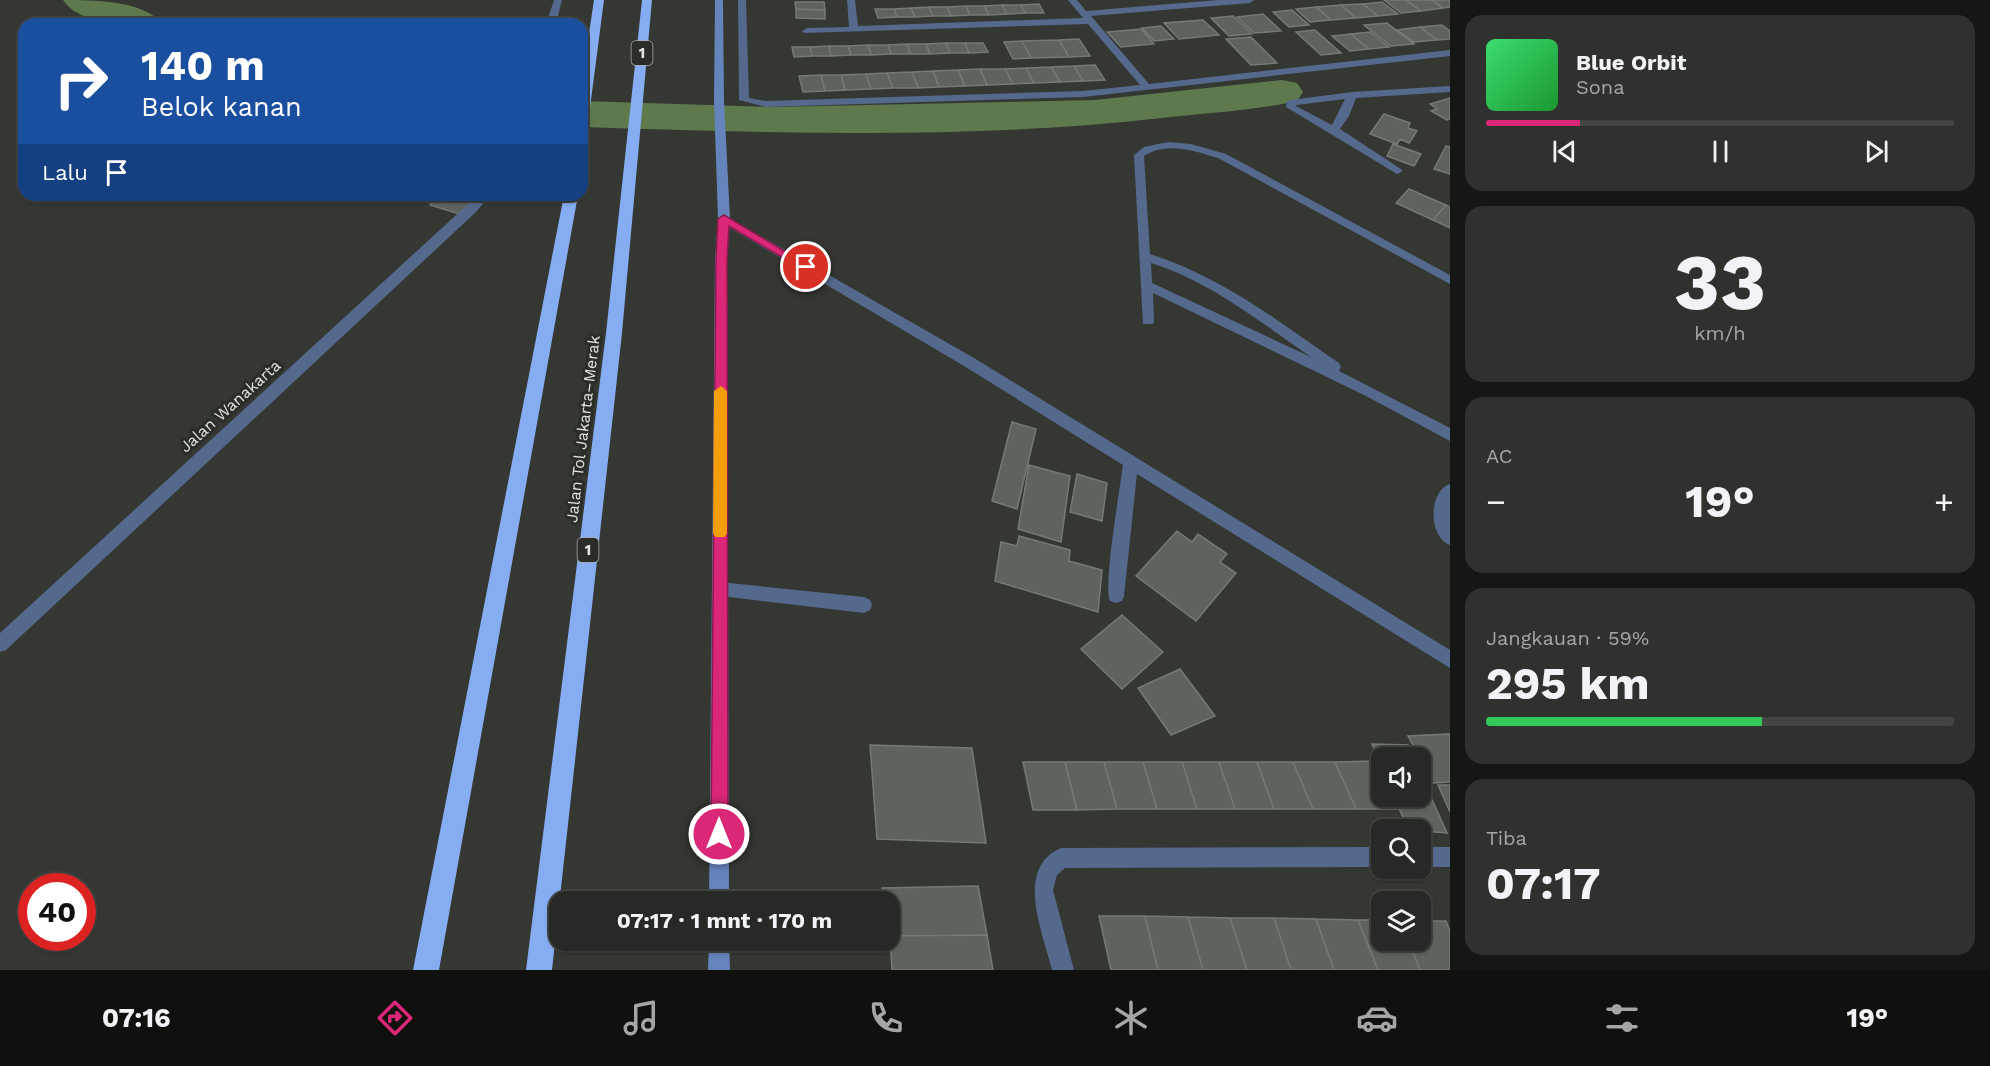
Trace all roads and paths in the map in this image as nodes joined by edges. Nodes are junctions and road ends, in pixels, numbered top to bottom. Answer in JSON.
{"nodes":[{"id":1,"x":558,"y":0,"type":"edge"},
{"id":2,"x":599,"y":0,"type":"edge"},
{"id":3,"x":647,"y":0,"type":"edge"},
{"id":4,"x":719,"y":0,"type":"edge"},
{"id":5,"x":742,"y":0,"type":"edge"},
{"id":6,"x":851,"y":0,"type":"edge"},
{"id":7,"x":1072,"y":0,"type":"edge"},
{"id":8,"x":1173,"y":0,"type":"edge"},
{"id":9,"x":1250,"y":0,"type":"edge"},
{"id":10,"x":1160,"y":3,"type":"edge"},
{"id":11,"x":1181,"y":7,"type":"junction"},
{"id":12,"x":1086,"y":17,"type":"junction"},
{"id":13,"x":553,"y":18,"type":"edge"},
{"id":14,"x":854,"y":29,"type":"junction"},
{"id":15,"x":807,"y":31,"type":"dead end"},
{"id":16,"x":1450,"y":53,"type":"edge"},
{"id":17,"x":588,"y":80,"type":"edge"},
{"id":18,"x":1148,"y":87,"type":"junction"},
{"id":19,"x":1450,"y":89,"type":"edge"},
{"id":20,"x":1352,"y":95,"type":"junction"},
{"id":21,"x":1334,"y":130,"type":"junction"},
{"id":22,"x":1397,"y":171,"type":"dead end"},
{"id":23,"x":479,"y":201,"type":"edge"},
{"id":24,"x":571,"y":201,"type":"edge"},
{"id":25,"x":724,"y":219,"type":"junction"},
{"id":26,"x":1145,"y":257,"type":"junction"},
{"id":27,"x":1450,"y":280,"type":"edge"},
{"id":28,"x":1146,"y":285,"type":"junction"},
{"id":29,"x":1148,"y":321,"type":"dead end"},
{"id":30,"x":1371,"y":392,"type":"junction"},
{"id":31,"x":1450,"y":435,"type":"edge"},
{"id":32,"x":1131,"y":464,"type":"junction"},
{"id":33,"x":1450,"y":490,"type":"edge"},
{"id":34,"x":1450,"y":538,"type":"edge"},
{"id":35,"x":720,"y":589,"type":"junction"},
{"id":36,"x":1116,"y":596,"type":"dead end"},
{"id":37,"x":864,"y":605,"type":"dead end"},
{"id":38,"x":0,"y":644,"type":"edge"},
{"id":39,"x":1450,"y":660,"type":"edge"},
{"id":40,"x":1371,"y":857,"type":"edge"},
{"id":41,"x":1431,"y":857,"type":"edge"},
{"id":42,"x":1450,"y":857,"type":"edge"},
{"id":43,"x":719,"y":891,"type":"edge"},
{"id":44,"x":719,"y":951,"type":"edge"},
{"id":45,"x":426,"y":970,"type":"edge"},
{"id":46,"x":539,"y":970,"type":"edge"},
{"id":47,"x":719,"y":970,"type":"edge"},
{"id":48,"x":1062,"y":970,"type":"edge"}],
"edges":[{"from":1,"to":13,"type":"street"},
{"from":2,"to":17,"type":"highway"},
{"from":3,"to":46,"type":"highway","name":"Jalan Tol Jakarta–Merak","number":"1"},
{"from":4,"to":25,"type":"street"},
{"from":5,"to":18,"type":"street"},
{"from":6,"to":14,"type":"street"},
{"from":7,"to":12,"type":"street"},
{"from":8,"to":11,"type":"street"},
{"from":9,"to":11,"type":"street"},
{"from":10,"to":11,"type":"street"},
{"from":10,"to":12,"type":"street"},
{"from":12,"to":14,"type":"street"},
{"from":12,"to":18,"type":"street"},
{"from":14,"to":15,"type":"street"},
{"from":16,"to":18,"type":"street"},
{"from":19,"to":20,"type":"street"},
{"from":20,"to":21,"type":"street"},
{"from":20,"to":21,"type":"street"},
{"from":21,"to":22,"type":"street"},
{"from":23,"to":38,"type":"street","name":"Jalan Wanakarta"},
{"from":24,"to":45,"type":"highway"},
{"from":25,"to":32,"type":"street"},
{"from":25,"to":35,"type":"street"},
{"from":26,"to":27,"type":"street"},
{"from":26,"to":28,"type":"street"},
{"from":26,"to":30,"type":"street"},
{"from":28,"to":29,"type":"street"},
{"from":28,"to":30,"type":"street"},
{"from":30,"to":31,"type":"street"},
{"from":32,"to":36,"type":"street"},
{"from":32,"to":39,"type":"street"},
{"from":33,"to":34,"type":"street"},
{"from":35,"to":37,"type":"street"},
{"from":35,"to":43,"type":"street"},
{"from":40,"to":48,"type":"street"},
{"from":41,"to":42,"type":"street"},
{"from":44,"to":47,"type":"street"}]}
